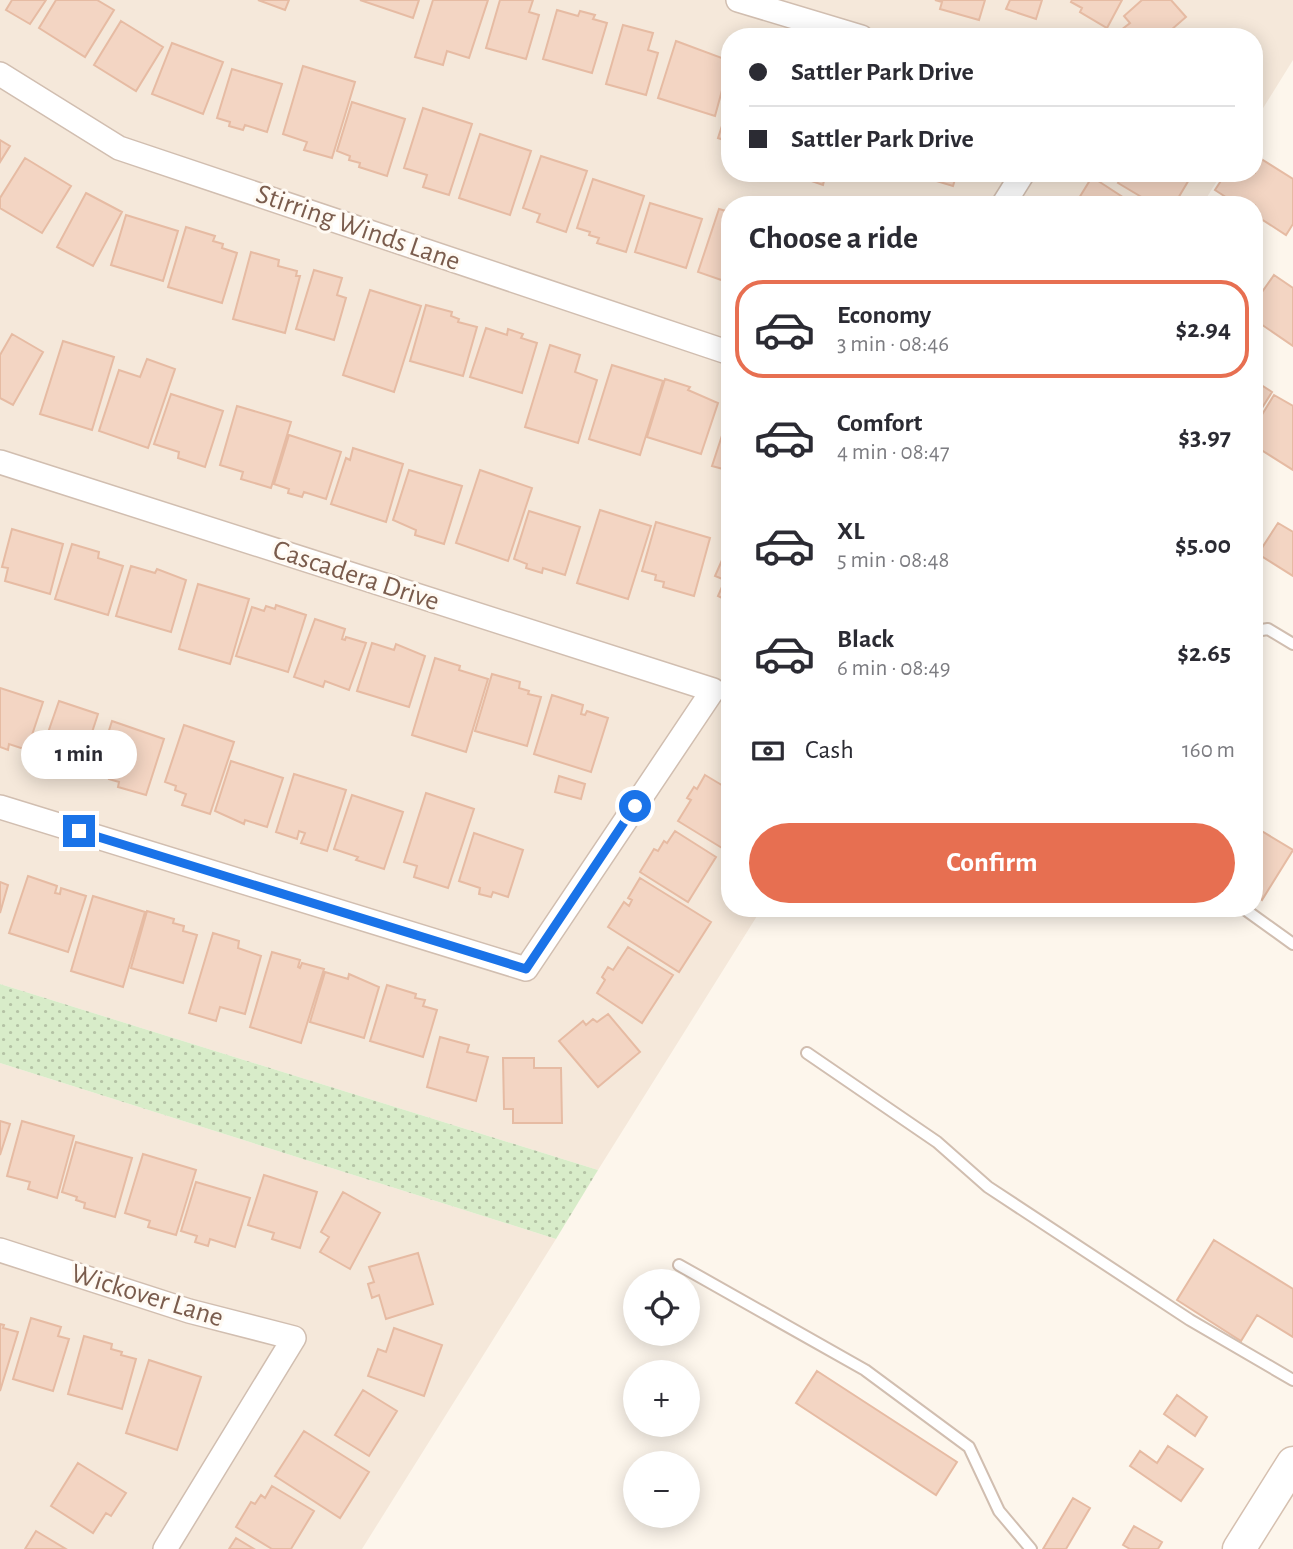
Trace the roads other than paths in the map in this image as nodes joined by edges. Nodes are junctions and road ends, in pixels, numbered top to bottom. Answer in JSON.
{"nodes":[{"id":1,"x":738,"y":0,"type":"edge"},
{"id":2,"x":831,"y":28,"type":"edge"},
{"id":3,"x":0,"y":74,"type":"edge"},
{"id":4,"x":721,"y":350,"type":"edge"},
{"id":5,"x":0,"y":462,"type":"edge"},
{"id":6,"x":1263,"y":630,"type":"edge"},
{"id":7,"x":1293,"y":644,"type":"edge"},
{"id":8,"x":0,"y":807,"type":"edge"},
{"id":9,"x":1256,"y":917,"type":"edge"},
{"id":10,"x":1293,"y":944,"type":"edge"},
{"id":11,"x":807,"y":1053,"type":"dead end"},
{"id":12,"x":0,"y":1250,"type":"edge"},
{"id":13,"x":680,"y":1265,"type":"dead end"},
{"id":14,"x":1293,"y":1380,"type":"edge"},
{"id":15,"x":1293,"y":1463,"type":"edge"},
{"id":16,"x":1243,"y":1547,"type":"edge"},
{"id":17,"x":164,"y":1549,"type":"edge"},
{"id":18,"x":1031,"y":1549,"type":"edge"}],
"edges":[{"from":1,"to":2,"type":"street"},
{"from":3,"to":4,"type":"street","name":"Stirring Winds Lane"},
{"from":5,"to":8,"type":"street","name":"Cascadera Drive"},
{"from":6,"to":7,"type":"lane"},
{"from":9,"to":10,"type":"lane"},
{"from":11,"to":14,"type":"lane"},
{"from":12,"to":17,"type":"street","name":"Wickover Lane"},
{"from":13,"to":18,"type":"lane"},
{"from":15,"to":16,"type":"street"}]}
